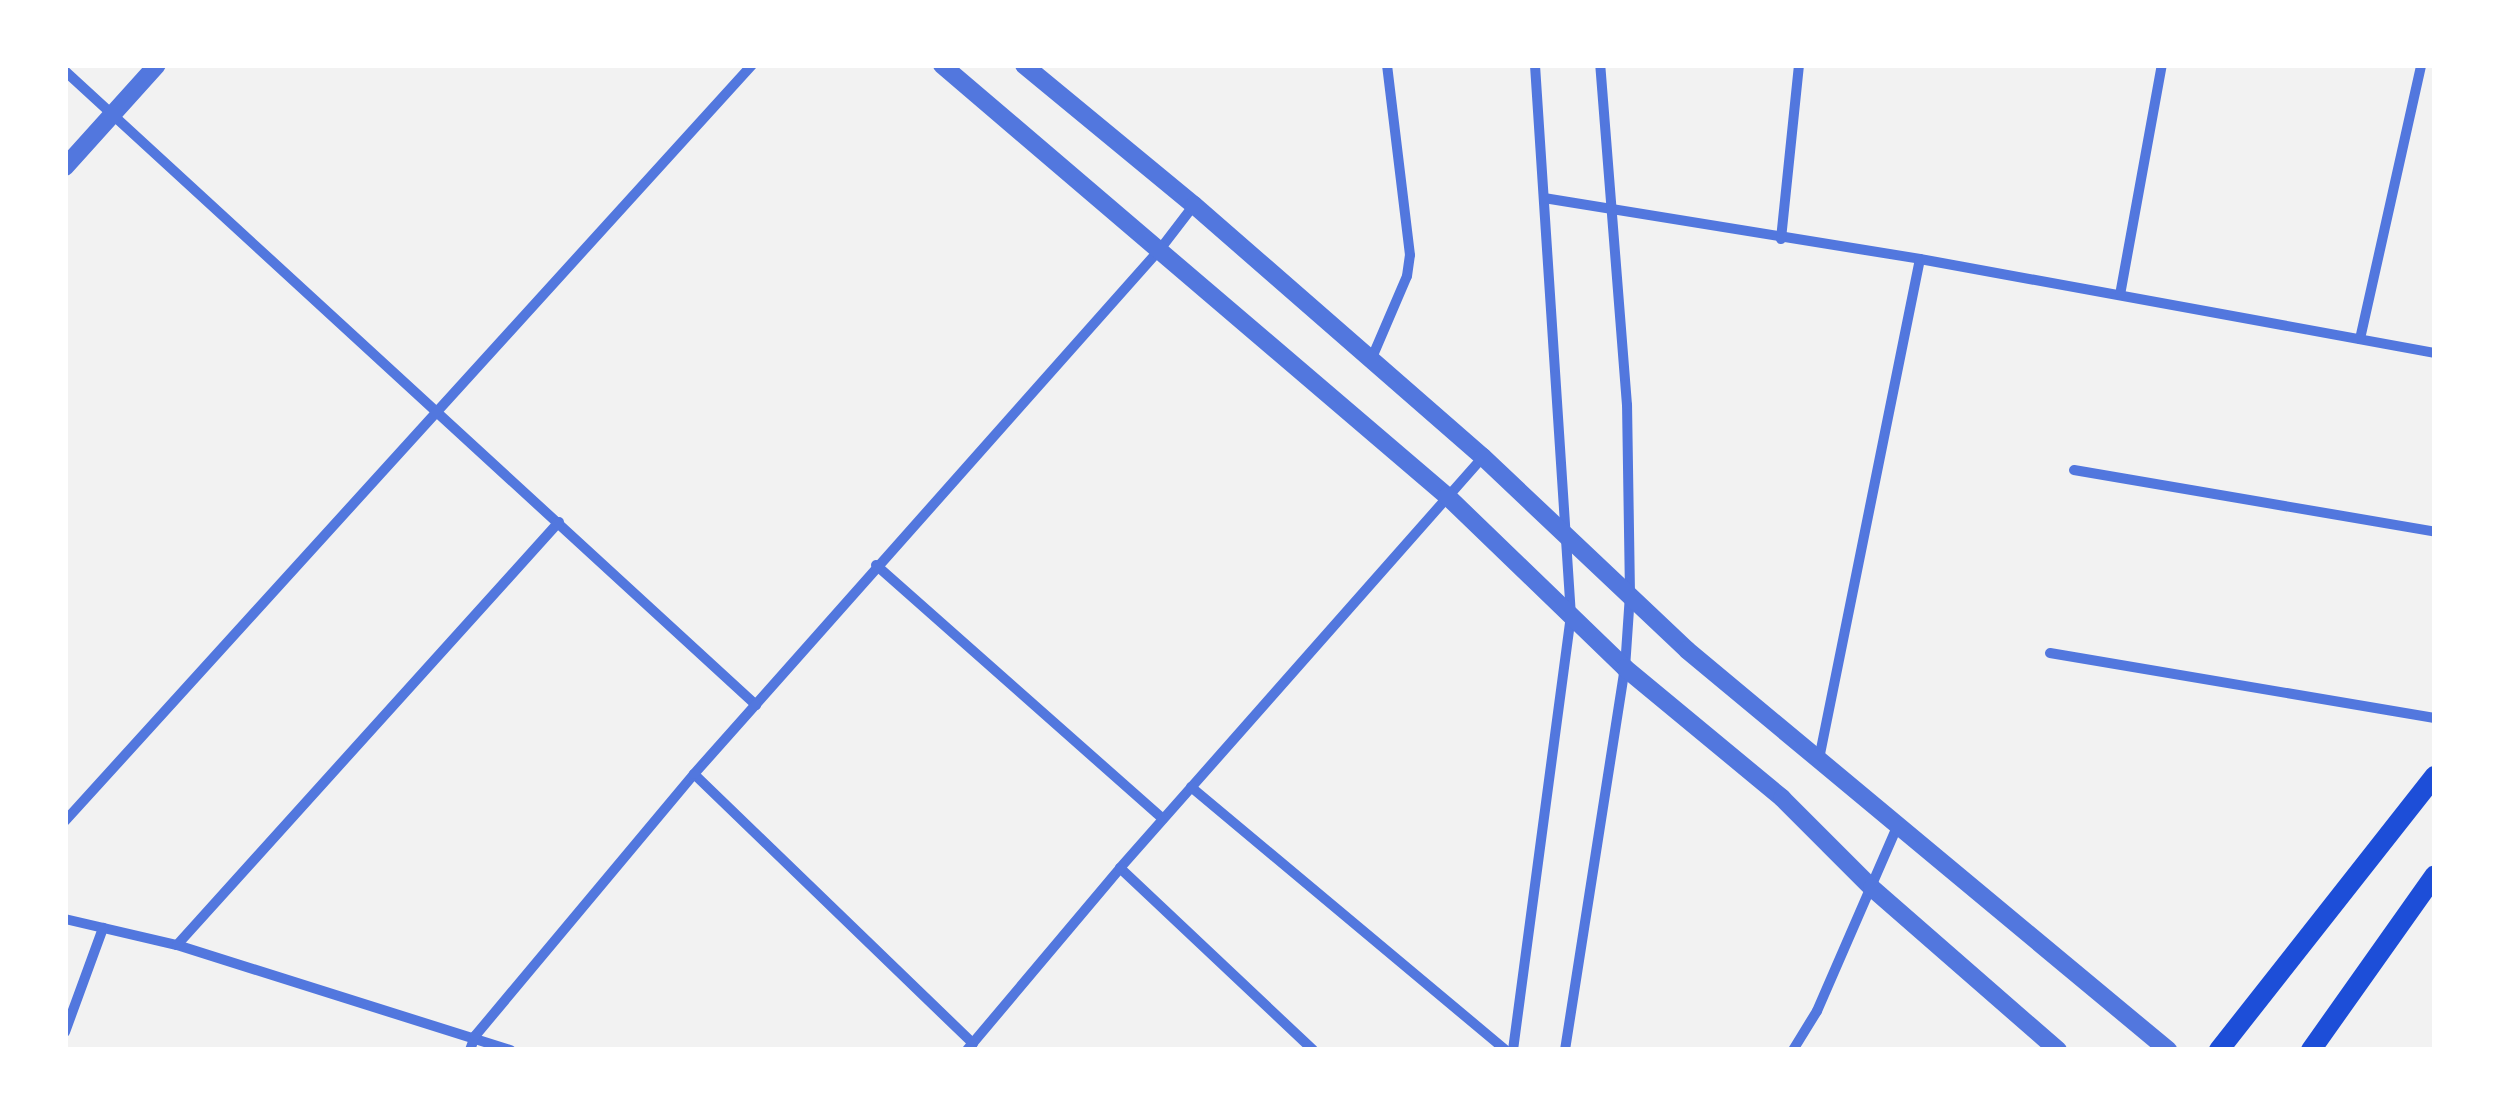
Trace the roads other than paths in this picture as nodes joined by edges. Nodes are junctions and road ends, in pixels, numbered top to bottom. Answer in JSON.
{"nodes":[{"id":1,"x":157,"y":65,"type":"edge"},
{"id":2,"x":752,"y":65,"type":"edge"},
{"id":3,"x":942,"y":65,"type":"edge"},
{"id":4,"x":1024,"y":65,"type":"edge"},
{"id":5,"x":1387,"y":65,"type":"edge"},
{"id":6,"x":1535,"y":65,"type":"edge"},
{"id":7,"x":1600,"y":65,"type":"edge"},
{"id":8,"x":1798,"y":65,"type":"edge"},
{"id":9,"x":2162,"y":65,"type":"edge"},
{"id":10,"x":2421,"y":65,"type":"edge"},
{"id":11,"x":65,"y":71,"type":"edge"},
{"id":12,"x":114,"y":113,"type":"junction"},
{"id":13,"x":65,"y":166,"type":"edge"},
{"id":14,"x":1544,"y":198,"type":"junction"},
{"id":15,"x":1194,"y":205,"type":"junction"},
{"id":16,"x":1611,"y":210,"type":"junction"},
{"id":17,"x":1780,"y":239,"type":"junction"},
{"id":18,"x":1161,"y":248,"type":"junction"},
{"id":19,"x":1920,"y":260,"type":"junction"},
{"id":20,"x":2120,"y":294,"type":"junction"},
{"id":21,"x":2360,"y":339,"type":"junction"},
{"id":22,"x":2435,"y":352,"type":"edge"},
{"id":23,"x":1371,"y":361,"type":"junction"},
{"id":24,"x":434,"y":414,"type":"junction"},
{"id":25,"x":1483,"y":457,"type":"junction"},
{"id":26,"x":2074,"y":470,"type":"dead end"},
{"id":27,"x":1447,"y":496,"type":"junction"},
{"id":28,"x":558,"y":522,"type":"junction"},
{"id":29,"x":2435,"y":532,"type":"edge"},
{"id":30,"x":1568,"y":540,"type":"junction"},
{"id":31,"x":876,"y":565,"type":"junction"},
{"id":32,"x":1630,"y":594,"type":"junction"},
{"id":33,"x":1570,"y":616,"type":"junction"},
{"id":34,"x":2050,"y":654,"type":"dead end"},
{"id":35,"x":1626,"y":668,"type":"junction"},
{"id":36,"x":756,"y":705,"type":"junction"},
{"id":37,"x":2435,"y":718,"type":"edge"},
{"id":38,"x":1818,"y":759,"type":"junction"},
{"id":39,"x":694,"y":774,"type":"junction"},
{"id":40,"x":2435,"y":776,"type":"edge"},
{"id":41,"x":1191,"y":787,"type":"junction"},
{"id":42,"x":1163,"y":820,"type":"junction"},
{"id":43,"x":65,"y":821,"type":"edge"},
{"id":44,"x":1898,"y":825,"type":"junction"},
{"id":45,"x":1120,"y":868,"type":"junction"},
{"id":46,"x":2435,"y":876,"type":"edge"},
{"id":47,"x":1872,"y":888,"type":"junction"},
{"id":48,"x":65,"y":919,"type":"edge"},
{"id":49,"x":102,"y":928,"type":"junction"},
{"id":50,"x":177,"y":945,"type":"junction"},
{"id":51,"x":65,"y":1032,"type":"edge"},
{"id":52,"x":475,"y":1036,"type":"junction"},
{"id":53,"x":970,"y":1046,"type":"edge"},
{"id":54,"x":470,"y":1050,"type":"edge"},
{"id":55,"x":510,"y":1050,"type":"edge"},
{"id":56,"x":1313,"y":1050,"type":"edge"},
{"id":57,"x":1509,"y":1050,"type":"edge"},
{"id":58,"x":1565,"y":1050,"type":"edge"},
{"id":59,"x":1793,"y":1050,"type":"edge"},
{"id":60,"x":2058,"y":1050,"type":"edge"},
{"id":61,"x":2168,"y":1050,"type":"edge"},
{"id":62,"x":2219,"y":1050,"type":"edge"},
{"id":63,"x":2310,"y":1050,"type":"edge"}],
"edges":[{"from":1,"to":12,"type":"street"},
{"from":2,"to":24,"type":"street"},
{"from":3,"to":18,"type":"street"},
{"from":4,"to":15,"type":"street"},
{"from":5,"to":23,"type":"street"},
{"from":6,"to":14,"type":"street"},
{"from":7,"to":16,"type":"street"},
{"from":8,"to":17,"type":"street"},
{"from":9,"to":20,"type":"street"},
{"from":10,"to":21,"type":"street"},
{"from":11,"to":12,"type":"street"},
{"from":12,"to":13,"type":"street"},
{"from":12,"to":24,"type":"street"},
{"from":14,"to":16,"type":"street"},
{"from":14,"to":30,"type":"street"},
{"from":15,"to":18,"type":"street"},
{"from":15,"to":23,"type":"street"},
{"from":16,"to":17,"type":"street"},
{"from":16,"to":32,"type":"street"},
{"from":17,"to":19,"type":"street"},
{"from":18,"to":27,"type":"street"},
{"from":18,"to":31,"type":"street"},
{"from":19,"to":20,"type":"street"},
{"from":19,"to":38,"type":"street"},
{"from":20,"to":21,"type":"street"},
{"from":21,"to":22,"type":"street"},
{"from":23,"to":25,"type":"street"},
{"from":24,"to":28,"type":"street"},
{"from":24,"to":43,"type":"street"},
{"from":25,"to":27,"type":"street"},
{"from":25,"to":30,"type":"street"},
{"from":26,"to":29,"type":"street"},
{"from":27,"to":33,"type":"street"},
{"from":27,"to":41,"type":"street"},
{"from":28,"to":36,"type":"street"},
{"from":28,"to":50,"type":"street"},
{"from":30,"to":32,"type":"street"},
{"from":30,"to":33,"type":"street"},
{"from":31,"to":36,"type":"street"},
{"from":31,"to":42,"type":"street"},
{"from":32,"to":35,"type":"street"},
{"from":32,"to":38,"type":"street"},
{"from":33,"to":35,"type":"street"},
{"from":33,"to":57,"type":"street"},
{"from":34,"to":37,"type":"street"},
{"from":35,"to":47,"type":"street"},
{"from":35,"to":58,"type":"street"},
{"from":36,"to":39,"type":"street"},
{"from":38,"to":44,"type":"street"},
{"from":39,"to":52,"type":"street"},
{"from":39,"to":53,"type":"street"},
{"from":40,"to":62,"type":"main road"},
{"from":41,"to":42,"type":"street"},
{"from":41,"to":57,"type":"street"},
{"from":42,"to":45,"type":"street"},
{"from":44,"to":47,"type":"street"},
{"from":44,"to":61,"type":"street"},
{"from":45,"to":53,"type":"street"},
{"from":45,"to":56,"type":"street"},
{"from":46,"to":63,"type":"main road"},
{"from":47,"to":59,"type":"street"},
{"from":47,"to":60,"type":"street"},
{"from":48,"to":49,"type":"street"},
{"from":49,"to":50,"type":"street"},
{"from":49,"to":51,"type":"street"},
{"from":50,"to":52,"type":"street"},
{"from":52,"to":54,"type":"street"},
{"from":52,"to":55,"type":"street"}]}
